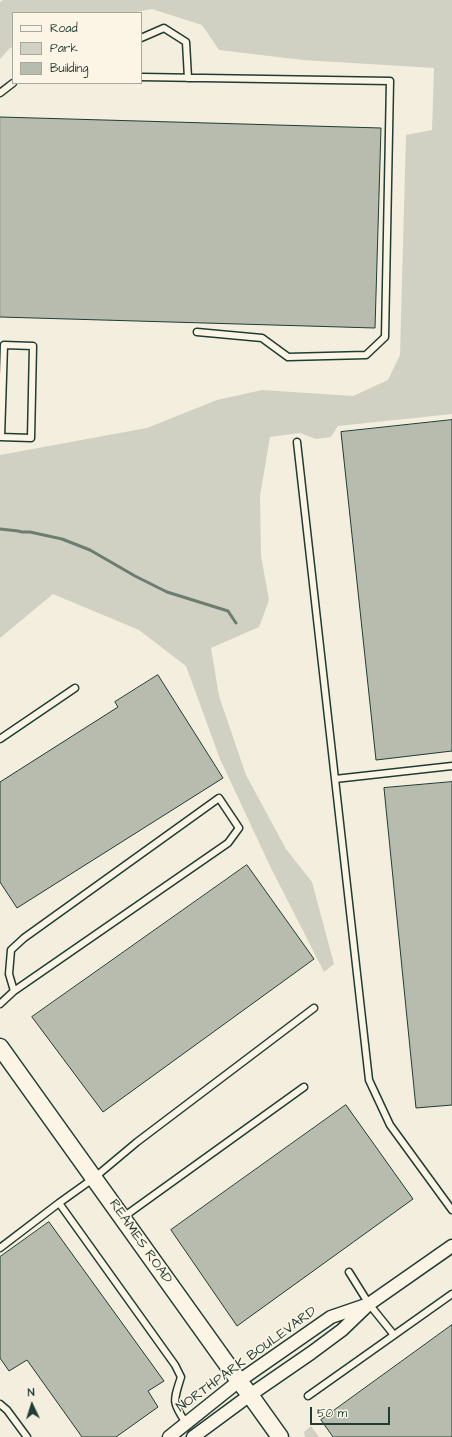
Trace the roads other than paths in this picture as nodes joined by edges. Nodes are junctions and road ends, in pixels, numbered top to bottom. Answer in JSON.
{"nodes":[{"id":1,"x":142,"y":38,"type":"edge"},
{"id":2,"x":142,"y":77,"type":"edge"},
{"id":3,"x":188,"y":78,"type":"junction"},
{"id":4,"x":12,"y":84,"type":"edge"},
{"id":5,"x":0,"y":93,"type":"edge"},
{"id":6,"x":197,"y":332,"type":"dead end"},
{"id":7,"x":1,"y":437,"type":"edge"},
{"id":8,"x":297,"y":442,"type":"dead end"},
{"id":9,"x":74,"y":688,"type":"dead end"},
{"id":10,"x":0,"y":738,"type":"edge"},
{"id":11,"x":452,"y":766,"type":"edge"},
{"id":12,"x":335,"y":779,"type":"junction"},
{"id":13,"x":14,"y":991,"type":"junction"},
{"id":14,"x":0,"y":1004,"type":"edge"},
{"id":15,"x":314,"y":1008,"type":"dead end"},
{"id":16,"x":0,"y":1047,"type":"edge"},
{"id":17,"x":304,"y":1087,"type":"dead end"},
{"id":18,"x":94,"y":1178,"type":"junction"},
{"id":19,"x":59,"y":1203,"type":"junction"},
{"id":20,"x":452,"y":1210,"type":"edge"},
{"id":21,"x":122,"y":1218,"type":"junction"},
{"id":22,"x":452,"y":1246,"type":"edge"},
{"id":23,"x":0,"y":1248,"type":"edge"},
{"id":24,"x":349,"y":1272,"type":"dead end"},
{"id":25,"x":452,"y":1294,"type":"edge"},
{"id":26,"x":369,"y":1304,"type":"junction"},
{"id":27,"x":394,"y":1335,"type":"junction"},
{"id":28,"x":239,"y":1381,"type":"junction"},
{"id":29,"x":250,"y":1395,"type":"junction"},
{"id":30,"x":308,"y":1396,"type":"dead end"},
{"id":31,"x":0,"y":1404,"type":"edge"},
{"id":32,"x":186,"y":1423,"type":"junction"},
{"id":33,"x":27,"y":1437,"type":"edge"},
{"id":34,"x":169,"y":1437,"type":"edge"},
{"id":35,"x":193,"y":1437,"type":"edge"},
{"id":36,"x":280,"y":1437,"type":"edge"}],
"edges":[{"from":1,"to":3,"type":"lane"},
{"from":2,"to":3,"type":"lane"},
{"from":3,"to":6,"type":"lane"},
{"from":4,"to":5,"type":"lane"},
{"from":7,"to":7,"type":"lane"},
{"from":8,"to":12,"type":"lane"},
{"from":9,"to":10,"type":"lane"},
{"from":11,"to":12,"type":"lane"},
{"from":12,"to":20,"type":"lane"},
{"from":13,"to":13,"type":"lane"},
{"from":13,"to":14,"type":"lane"},
{"from":15,"to":18,"type":"lane"},
{"from":16,"to":18,"type":"main road","name":"REAMES ROAD"},
{"from":17,"to":21,"type":"lane"},
{"from":18,"to":19,"type":"lane"},
{"from":18,"to":21,"type":"main road","name":"REAMES ROAD"},
{"from":19,"to":23,"type":"lane"},
{"from":19,"to":32,"type":"lane"},
{"from":21,"to":28,"type":"main road","name":"REAMES ROAD"},
{"from":22,"to":26,"type":"street","name":"NORTHPARK BOULEVARD"},
{"from":24,"to":26,"type":"lane"},
{"from":25,"to":27,"type":"lane"},
{"from":26,"to":27,"type":"lane"},
{"from":26,"to":28,"type":"street","name":"NORTHPARK BOULEVARD"},
{"from":26,"to":29,"type":"street","name":"NORTHPARK BOULEVARD"},
{"from":27,"to":30,"type":"lane"},
{"from":28,"to":29,"type":"main road","name":"REAMES ROAD"},
{"from":28,"to":32,"type":"street","name":"NORTHPARK BOULEVARD"},
{"from":29,"to":35,"type":"street","name":"NORTHPARK BOULEVARD"},
{"from":29,"to":36,"type":"main road","name":"REAMES ROAD"},
{"from":31,"to":33,"type":"lane"},
{"from":32,"to":34,"type":"street","name":"NORTHPARK BOULEVARD"}]}
